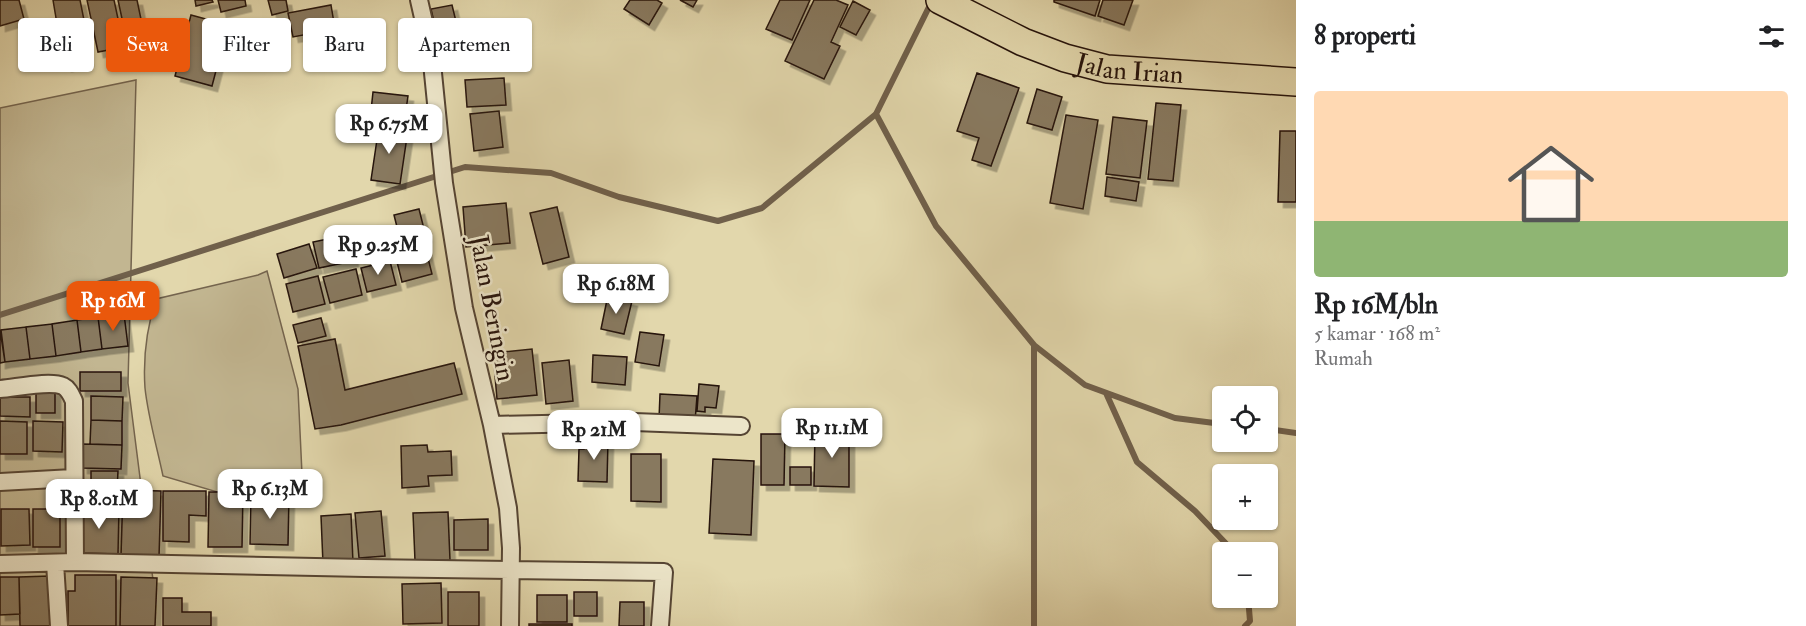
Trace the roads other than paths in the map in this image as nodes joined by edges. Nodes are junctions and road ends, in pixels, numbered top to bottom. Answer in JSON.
{"nodes":[{"id":1,"x":419,"y":0,"type":"edge"},
{"id":2,"x":940,"y":0,"type":"edge"},
{"id":3,"x":1296,"y":82,"type":"edge"},
{"id":4,"x":0,"y":389,"type":"edge"},
{"id":5,"x":492,"y":425,"type":"junction"},
{"id":6,"x":741,"y":426,"type":"dead end"},
{"id":7,"x":73,"y":478,"type":"junction"},
{"id":8,"x":0,"y":482,"type":"edge"},
{"id":9,"x":55,"y":562,"type":"junction"},
{"id":10,"x":75,"y":562,"type":"junction"},
{"id":11,"x":0,"y":564,"type":"edge"},
{"id":12,"x":512,"y":570,"type":"junction"},
{"id":13,"x":59,"y":626,"type":"edge"},
{"id":14,"x":510,"y":626,"type":"edge"},
{"id":15,"x":660,"y":626,"type":"edge"}],
"edges":[{"from":1,"to":5,"type":"street","name":"Jalan Beringin"},
{"from":2,"to":3,"type":"main road","name":"Jalan Irian"},
{"from":4,"to":7,"type":"street"},
{"from":5,"to":6,"type":"street"},
{"from":5,"to":12,"type":"street","name":"Jalan Beringin"},
{"from":7,"to":8,"type":"street"},
{"from":7,"to":10,"type":"street"},
{"from":9,"to":10,"type":"street"},
{"from":9,"to":11,"type":"street"},
{"from":9,"to":13,"type":"street"},
{"from":10,"to":12,"type":"street"},
{"from":12,"to":14,"type":"street","name":"Jalan Beringin"},
{"from":12,"to":15,"type":"street"}]}
